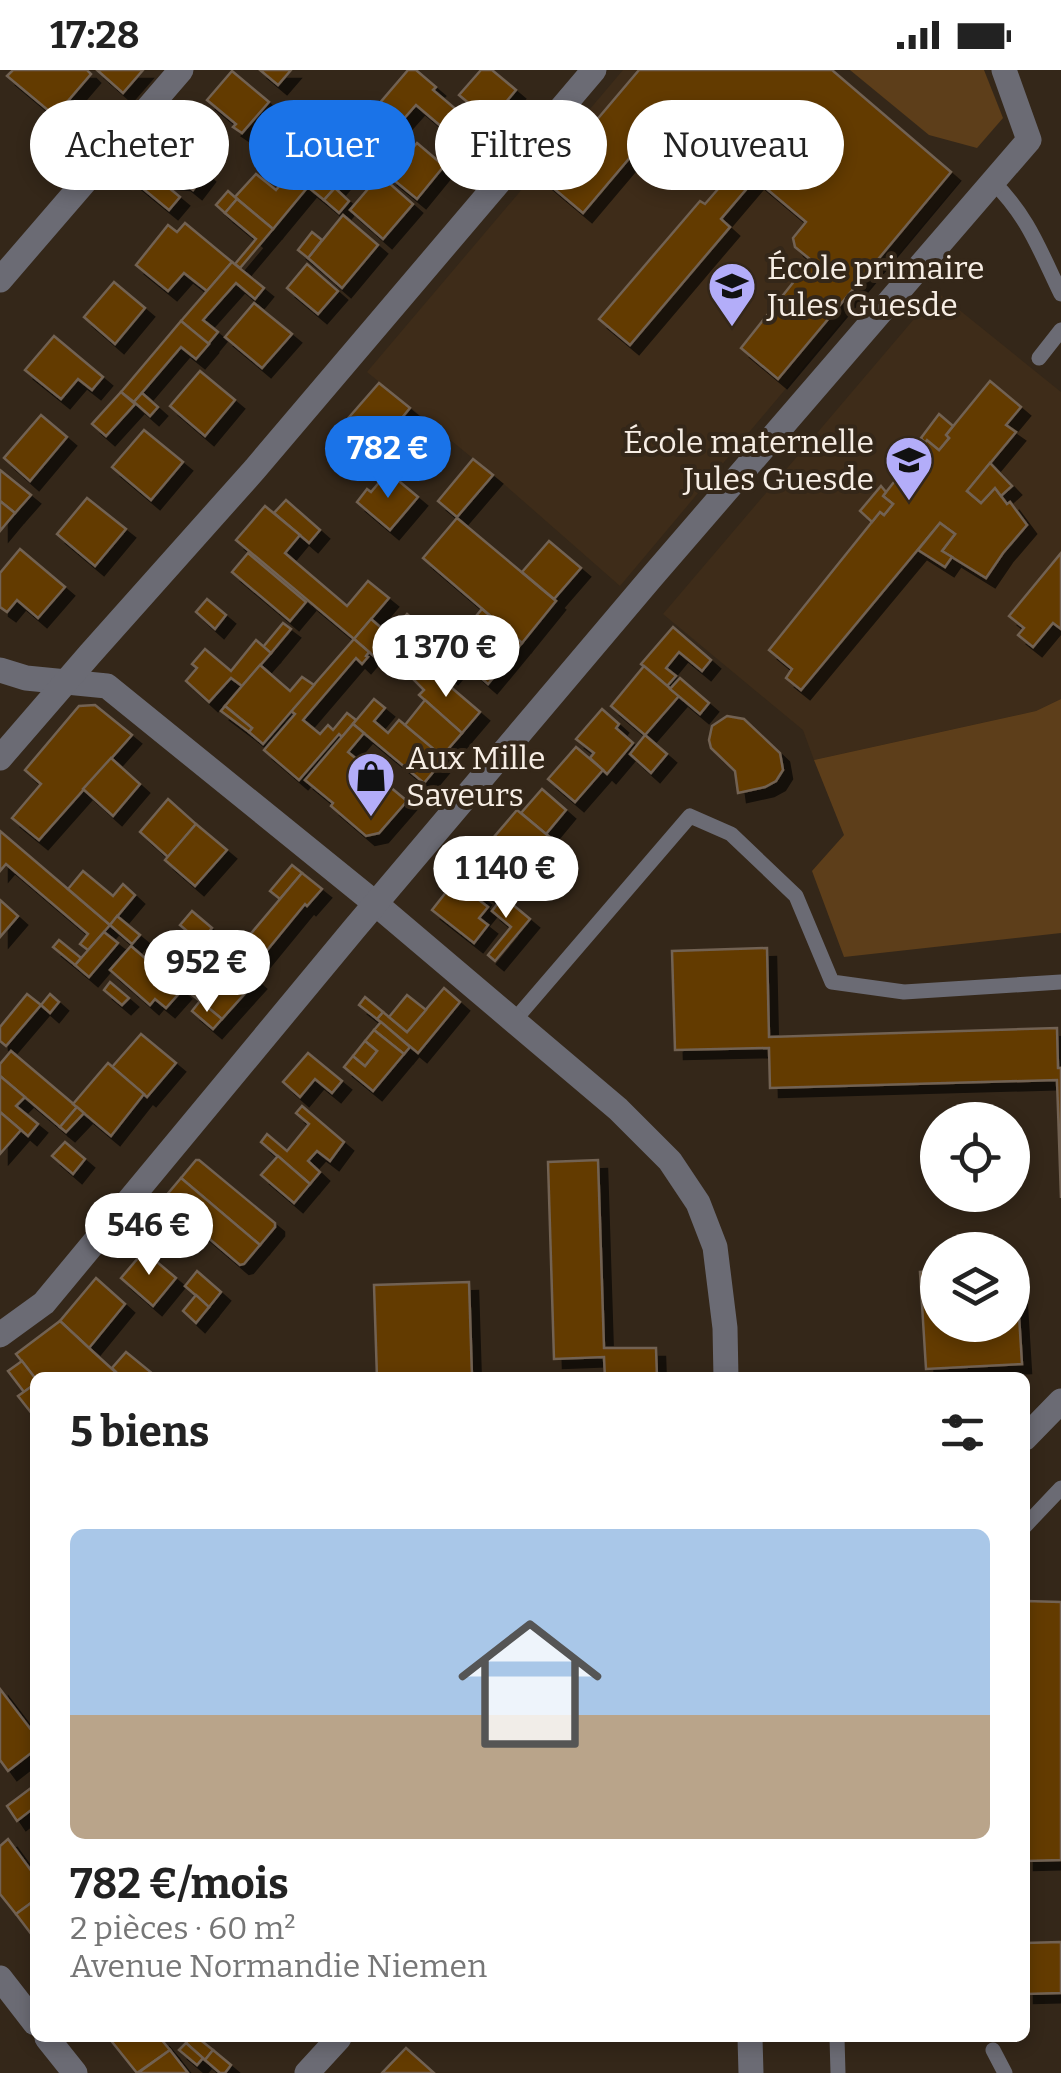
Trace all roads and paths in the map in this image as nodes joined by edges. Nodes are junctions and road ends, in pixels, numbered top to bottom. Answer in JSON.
{"nodes":[{"id":1,"x":181,"y":70,"type":"edge"},
{"id":2,"x":594,"y":70,"type":"edge"},
{"id":3,"x":1004,"y":70,"type":"edge"},
{"id":4,"x":994,"y":182,"type":"junction"},
{"id":5,"x":0,"y":280,"type":"edge"},
{"id":6,"x":1061,"y":294,"type":"edge"},
{"id":7,"x":1061,"y":330,"type":"edge"},
{"id":8,"x":1039,"y":358,"type":"dead end"},
{"id":9,"x":0,"y":670,"type":"edge"},
{"id":10,"x":66,"y":681,"type":"junction"},
{"id":11,"x":0,"y":758,"type":"edge"},
{"id":12,"x":376,"y":904,"type":"junction"},
{"id":13,"x":1061,"y":982,"type":"edge"},
{"id":14,"x":513,"y":1022,"type":"junction"},
{"id":15,"x":0,"y":1335,"type":"edge"},
{"id":16,"x":726,"y":1372,"type":"edge"},
{"id":17,"x":1061,"y":1401,"type":"edge"},
{"id":18,"x":1030,"y":1433,"type":"edge"},
{"id":19,"x":1061,"y":1488,"type":"edge"},
{"id":20,"x":1030,"y":1521,"type":"edge"},
{"id":21,"x":0,"y":1978,"type":"edge"},
{"id":22,"x":30,"y":2017,"type":"edge"},
{"id":23,"x":50,"y":2042,"type":"edge"},
{"id":24,"x":335,"y":2042,"type":"edge"},
{"id":25,"x":750,"y":2042,"type":"edge"},
{"id":26,"x":837,"y":2042,"type":"edge"},
{"id":27,"x":993,"y":2050,"type":"dead end"},
{"id":28,"x":75,"y":2073,"type":"edge"},
{"id":29,"x":308,"y":2073,"type":"edge"},
{"id":30,"x":751,"y":2073,"type":"edge"},
{"id":31,"x":838,"y":2073,"type":"edge"},
{"id":32,"x":1004,"y":2073,"type":"edge"}],
"edges":[{"from":1,"to":5,"type":"street"},
{"from":2,"to":10,"type":"street"},
{"from":3,"to":4,"type":"street"},
{"from":4,"to":6,"type":"lane"},
{"from":4,"to":12,"type":"street"},
{"from":7,"to":8,"type":"lane"},
{"from":9,"to":10,"type":"street"},
{"from":10,"to":11,"type":"street"},
{"from":10,"to":12,"type":"street"},
{"from":12,"to":14,"type":"street"},
{"from":12,"to":15,"type":"street"},
{"from":13,"to":14,"type":"lane"},
{"from":14,"to":16,"type":"street"},
{"from":17,"to":18,"type":"street"},
{"from":19,"to":20,"type":"lane"},
{"from":21,"to":22,"type":"street"},
{"from":23,"to":28,"type":"street"},
{"from":24,"to":29,"type":"street"},
{"from":25,"to":30,"type":"street"},
{"from":26,"to":31,"type":"lane"},
{"from":27,"to":32,"type":"lane"}]}
